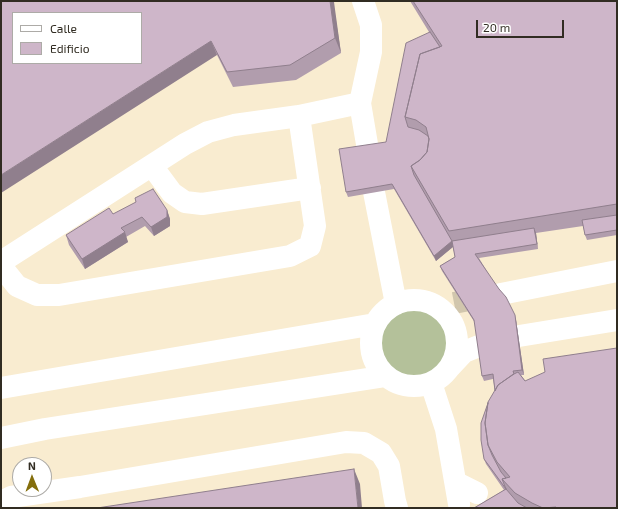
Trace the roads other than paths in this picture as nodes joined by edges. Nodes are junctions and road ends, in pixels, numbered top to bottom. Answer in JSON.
{"nodes":[{"id":1,"x":363,"y":1,"type":"edge"},
{"id":2,"x":360,"y":102,"type":"junction"},
{"id":3,"x":299,"y":116,"type":"junction"},
{"id":4,"x":368,"y":150,"type":"edge"},
{"id":5,"x":152,"y":166,"type":"junction"},
{"id":6,"x":310,"y":188,"type":"junction"},
{"id":7,"x":374,"y":192,"type":"edge"},
{"id":8,"x":1,"y":262,"type":"edge"},
{"id":9,"x":1,"y":266,"type":"edge"},
{"id":10,"x":617,"y":271,"type":"edge"},
{"id":11,"x":501,"y":294,"type":"tunnel mouth"},
{"id":12,"x":396,"y":304,"type":"junction"},
{"id":13,"x":617,"y":320,"type":"edge"},
{"id":14,"x":375,"y":324,"type":"junction"},
{"id":15,"x":519,"y":336,"type":"edge"},
{"id":16,"x":479,"y":346,"type":"edge"},
{"id":17,"x":450,"y":368,"type":"junction"},
{"id":18,"x":386,"y":376,"type":"junction"},
{"id":19,"x":431,"y":383,"type":"junction"},
{"id":20,"x":1,"y":388,"type":"edge"},
{"id":21,"x":1,"y":438,"type":"edge"},
{"id":22,"x":468,"y":499,"type":"dead end"},
{"id":23,"x":1,"y":502,"type":"edge"},
{"id":24,"x":398,"y":508,"type":"edge"}],
"edges":[{"from":1,"to":2,"type":"street"},
{"from":2,"to":3,"type":"street"},
{"from":2,"to":4,"type":"street"},
{"from":3,"to":5,"type":"street"},
{"from":3,"to":6,"type":"street"},
{"from":5,"to":6,"type":"street"},
{"from":5,"to":8,"type":"street"},
{"from":6,"to":9,"type":"street"},
{"from":7,"to":12,"type":"street"},
{"from":10,"to":11,"type":"street"},
{"from":12,"to":14,"type":"street"},
{"from":12,"to":17,"type":"street"},
{"from":13,"to":15,"type":"street"},
{"from":14,"to":18,"type":"street"},
{"from":14,"to":20,"type":"street"},
{"from":16,"to":17,"type":"street"},
{"from":17,"to":19,"type":"street"},
{"from":18,"to":19,"type":"street"},
{"from":18,"to":21,"type":"street"},
{"from":19,"to":22,"type":"street"},
{"from":23,"to":24,"type":"street"}]}
